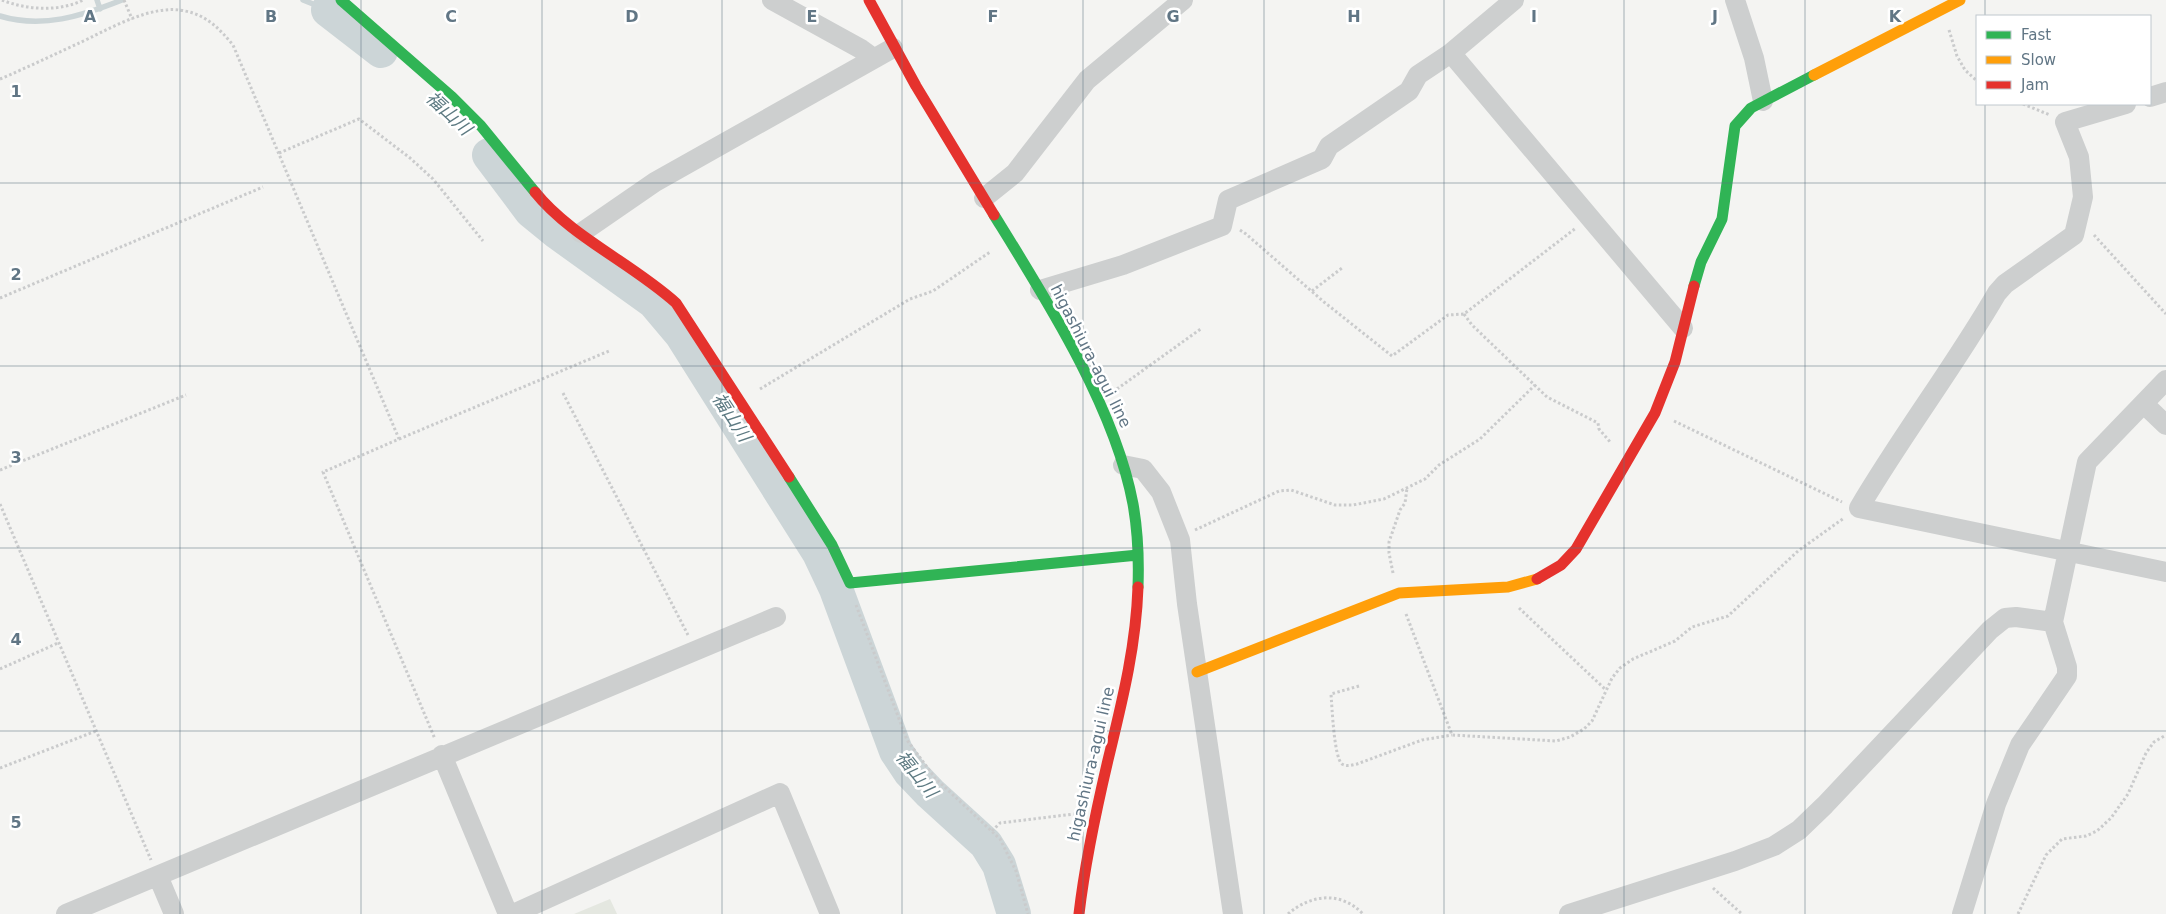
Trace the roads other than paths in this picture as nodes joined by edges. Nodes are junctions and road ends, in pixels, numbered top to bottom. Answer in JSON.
{"nodes":[{"id":1,"x":343,"y":0,"type":"edge"},
{"id":2,"x":772,"y":0,"type":"edge"},
{"id":3,"x":870,"y":0,"type":"edge"},
{"id":4,"x":1183,"y":0,"type":"edge"},
{"id":5,"x":1514,"y":0,"type":"edge"},
{"id":6,"x":1735,"y":0,"type":"edge"},
{"id":7,"x":1960,"y":0,"type":"edge"},
{"id":8,"x":892,"y":48,"type":"junction"},
{"id":9,"x":1451,"y":54,"type":"junction"},
{"id":10,"x":872,"y":58,"type":"junction"},
{"id":11,"x":2166,"y":92,"type":"edge"},
{"id":12,"x":2151,"y":97,"type":"edge"},
{"id":13,"x":1763,"y":101,"type":"junction"},
{"id":14,"x":2123,"y":105,"type":"edge"},
{"id":15,"x":984,"y":198,"type":"junction"},
{"id":16,"x":581,"y":232,"type":"junction"},
{"id":17,"x":1040,"y":290,"type":"junction"},
{"id":18,"x":1683,"y":328,"type":"junction"},
{"id":19,"x":2166,"y":380,"type":"edge"},
{"id":20,"x":2144,"y":404,"type":"junction"},
{"id":21,"x":2166,"y":425,"type":"edge"},
{"id":22,"x":1123,"y":465,"type":"junction"},
{"id":23,"x":2067,"y":552,"type":"junction"},
{"id":24,"x":1138,"y":554,"type":"junction"},
{"id":25,"x":2166,"y":572,"type":"edge"},
{"id":26,"x":776,"y":617,"type":"dead end"},
{"id":27,"x":2053,"y":622,"type":"junction"},
{"id":28,"x":1197,"y":672,"type":"junction"},
{"id":29,"x":442,"y":755,"type":"junction"},
{"id":30,"x":158,"y":876,"type":"junction"},
{"id":31,"x":66,"y":914,"type":"edge"},
{"id":32,"x":174,"y":914,"type":"edge"},
{"id":33,"x":508,"y":914,"type":"edge"},
{"id":34,"x":512,"y":914,"type":"edge"},
{"id":35,"x":830,"y":914,"type":"edge"},
{"id":36,"x":1079,"y":914,"type":"edge"},
{"id":37,"x":1233,"y":914,"type":"edge"},
{"id":38,"x":1569,"y":914,"type":"edge"},
{"id":39,"x":1962,"y":914,"type":"edge"}],
"edges":[{"from":1,"to":16,"type":"street"},
{"from":2,"to":10,"type":"street"},
{"from":3,"to":8,"type":"street","name":"higashiura-agui line"},
{"from":4,"to":15,"type":"street"},
{"from":5,"to":9,"type":"street"},
{"from":6,"to":13,"type":"street"},
{"from":7,"to":13,"type":"street"},
{"from":8,"to":10,"type":"street"},
{"from":8,"to":15,"type":"street","name":"higashiura-agui line"},
{"from":9,"to":17,"type":"street"},
{"from":9,"to":18,"type":"street"},
{"from":10,"to":16,"type":"street"},
{"from":11,"to":12,"type":"street"},
{"from":13,"to":18,"type":"street"},
{"from":14,"to":23,"type":"street"},
{"from":15,"to":17,"type":"street","name":"higashiura-agui line"},
{"from":16,"to":24,"type":"street"},
{"from":17,"to":22,"type":"street","name":"higashiura-agui line"},
{"from":18,"to":28,"type":"street"},
{"from":19,"to":20,"type":"street"},
{"from":20,"to":21,"type":"street"},
{"from":20,"to":23,"type":"street"},
{"from":22,"to":24,"type":"street","name":"higashiura-agui line"},
{"from":22,"to":28,"type":"street"},
{"from":23,"to":25,"type":"street"},
{"from":23,"to":27,"type":"street"},
{"from":24,"to":36,"type":"street","name":"higashiura-agui line"},
{"from":26,"to":29,"type":"street"},
{"from":27,"to":38,"type":"street"},
{"from":27,"to":39,"type":"street"},
{"from":28,"to":37,"type":"street"},
{"from":29,"to":30,"type":"street"},
{"from":29,"to":33,"type":"street"},
{"from":30,"to":31,"type":"street"},
{"from":30,"to":32,"type":"street"},
{"from":34,"to":35,"type":"street"}]}
